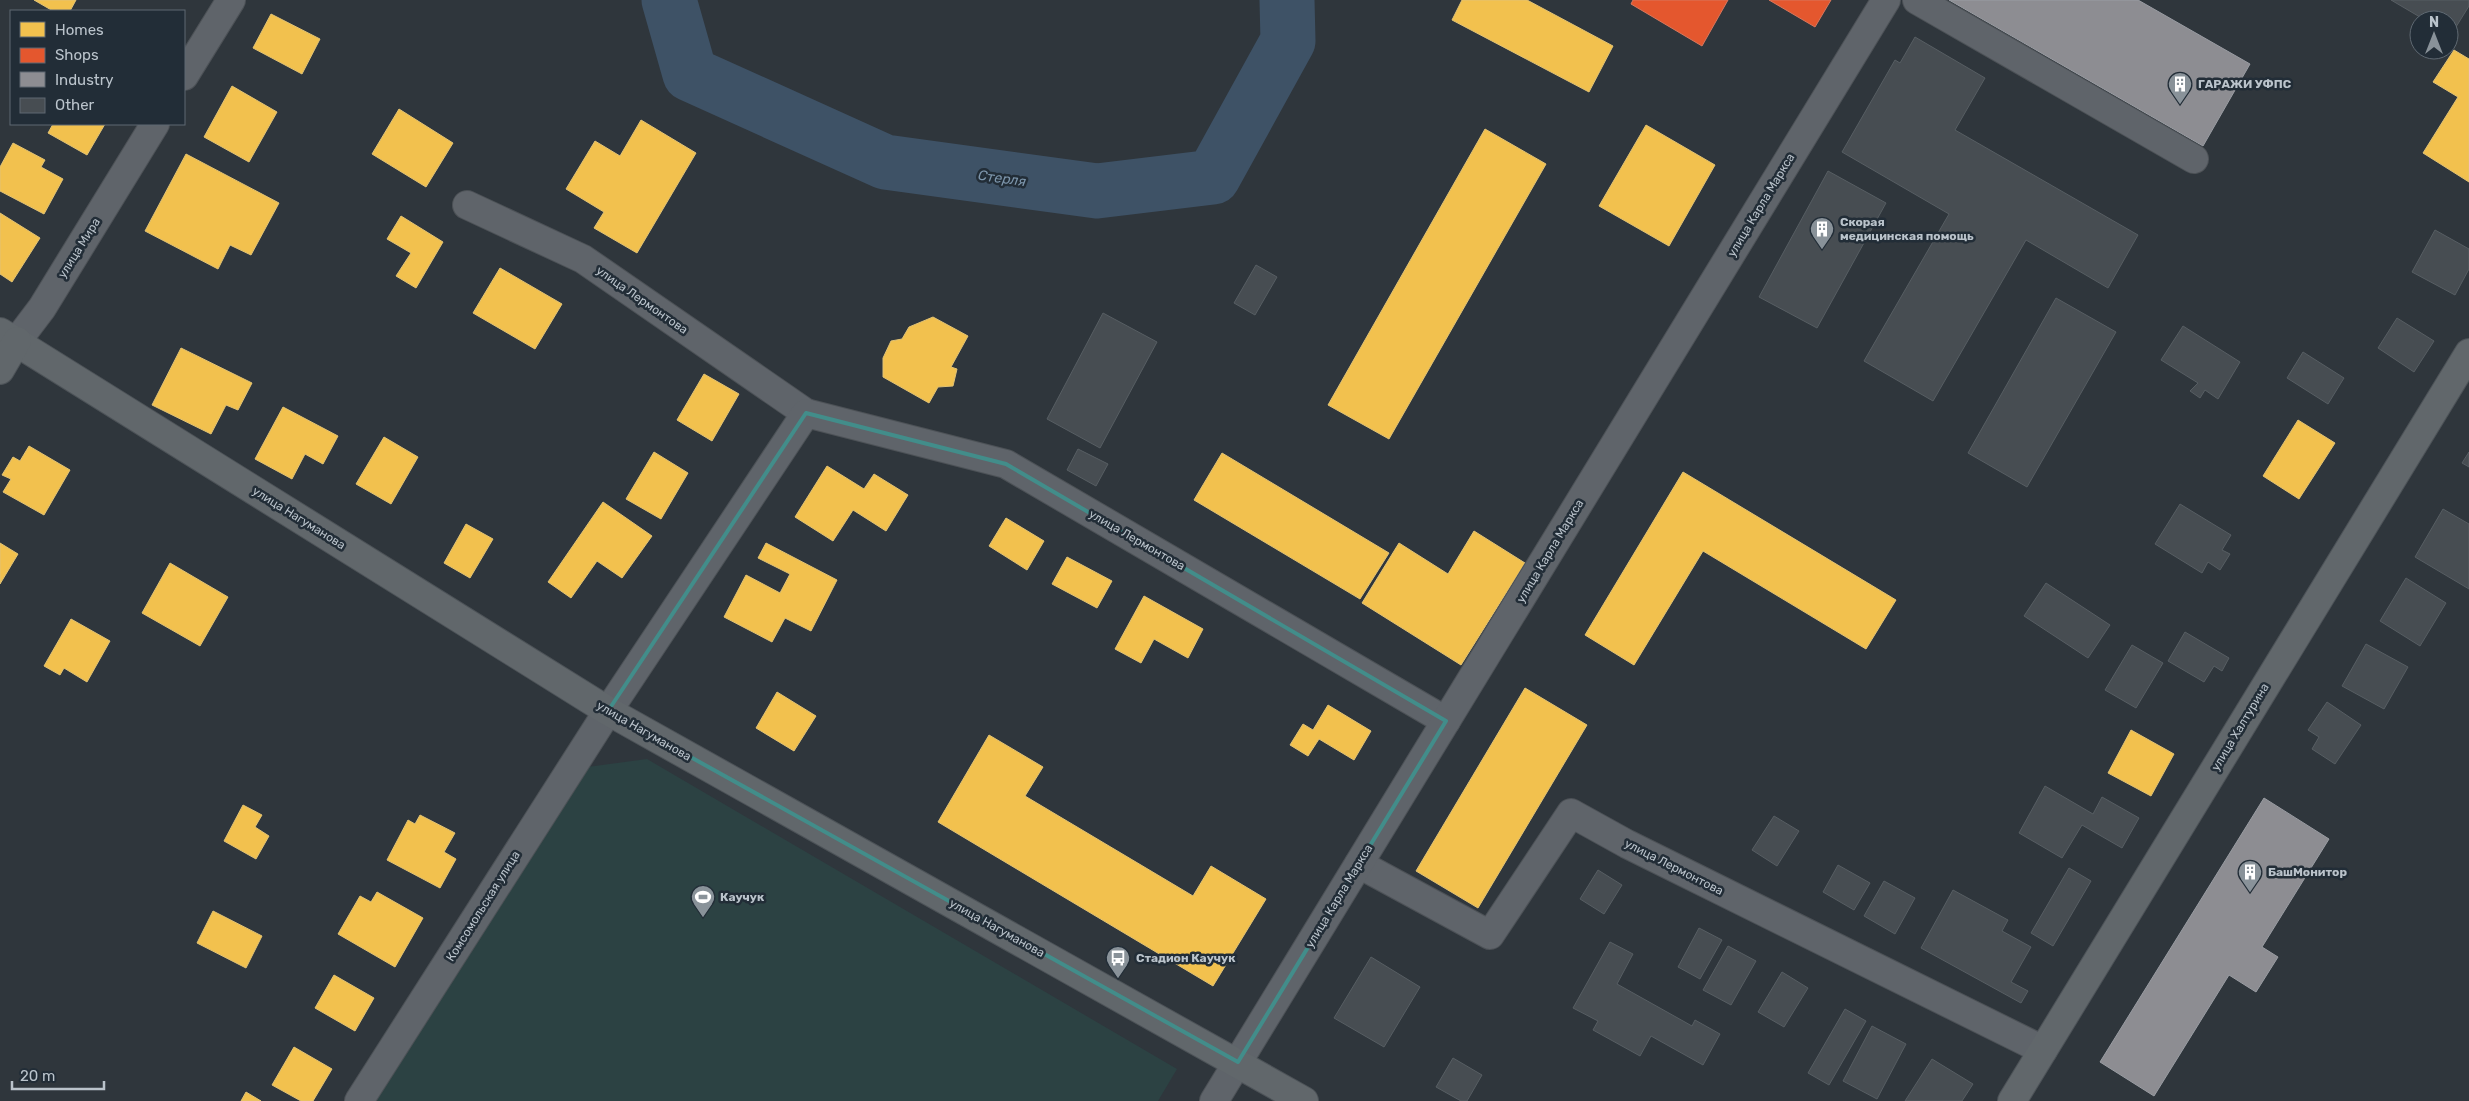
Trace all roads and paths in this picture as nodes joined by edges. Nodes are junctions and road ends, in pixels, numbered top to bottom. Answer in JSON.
{"nodes":[{"id":1,"x":230,"y":0,"type":"edge"},
{"id":2,"x":1886,"y":0,"type":"edge"},
{"id":3,"x":1918,"y":0,"type":"edge"},
{"id":4,"x":185,"y":74,"type":"edge"},
{"id":5,"x":154,"y":125,"type":"edge"},
{"id":6,"x":2194,"y":159,"type":"dead end"},
{"id":7,"x":467,"y":205,"type":"dead end"},
{"id":8,"x":9,"y":337,"type":"edge"},
{"id":9,"x":2469,"y":354,"type":"edge"},
{"id":10,"x":0,"y":370,"type":"edge"},
{"id":11,"x":806,"y":413,"type":"junction"},
{"id":12,"x":608,"y":711,"type":"junction"},
{"id":13,"x":1446,"y":721,"type":"junction"},
{"id":14,"x":1359,"y":864,"type":"junction"},
{"id":15,"x":2043,"y":1050,"type":"junction"},
{"id":16,"x":1238,"y":1062,"type":"junction"},
{"id":17,"x":359,"y":1101,"type":"edge"},
{"id":18,"x":1214,"y":1101,"type":"edge"},
{"id":19,"x":1304,"y":1101,"type":"edge"},
{"id":20,"x":2012,"y":1101,"type":"edge"}],
"edges":[{"from":1,"to":4,"type":"street"},
{"from":2,"to":13,"type":"street","name":"улица Карла Маркса"},
{"from":3,"to":6,"type":"street"},
{"from":5,"to":8,"type":"street","name":"улица Мира"},
{"from":7,"to":11,"type":"street","name":"улица Лермонтова"},
{"from":8,"to":10,"type":"main road","name":"улица Мира"},
{"from":8,"to":12,"type":"main road","name":"улица Нагуманова"},
{"from":9,"to":15,"type":"main road","name":"улица Халтурина"},
{"from":11,"to":12,"type":"street"},
{"from":11,"to":13,"type":"street","name":"улица Лермонтова"},
{"from":12,"to":16,"type":"main road","name":"улица Нагуманова"},
{"from":12,"to":17,"type":"street","name":"Комсомольская улица"},
{"from":13,"to":14,"type":"street","name":"улица Карла Маркса"},
{"from":14,"to":15,"type":"street","name":"улица Лермонтова"},
{"from":14,"to":16,"type":"street","name":"улица Карла Маркса"},
{"from":15,"to":20,"type":"main road","name":"улица Халтурина"},
{"from":16,"to":18,"type":"street","name":"улица Карла Маркса"},
{"from":16,"to":19,"type":"main road","name":"улица Нагуманова"}]}
